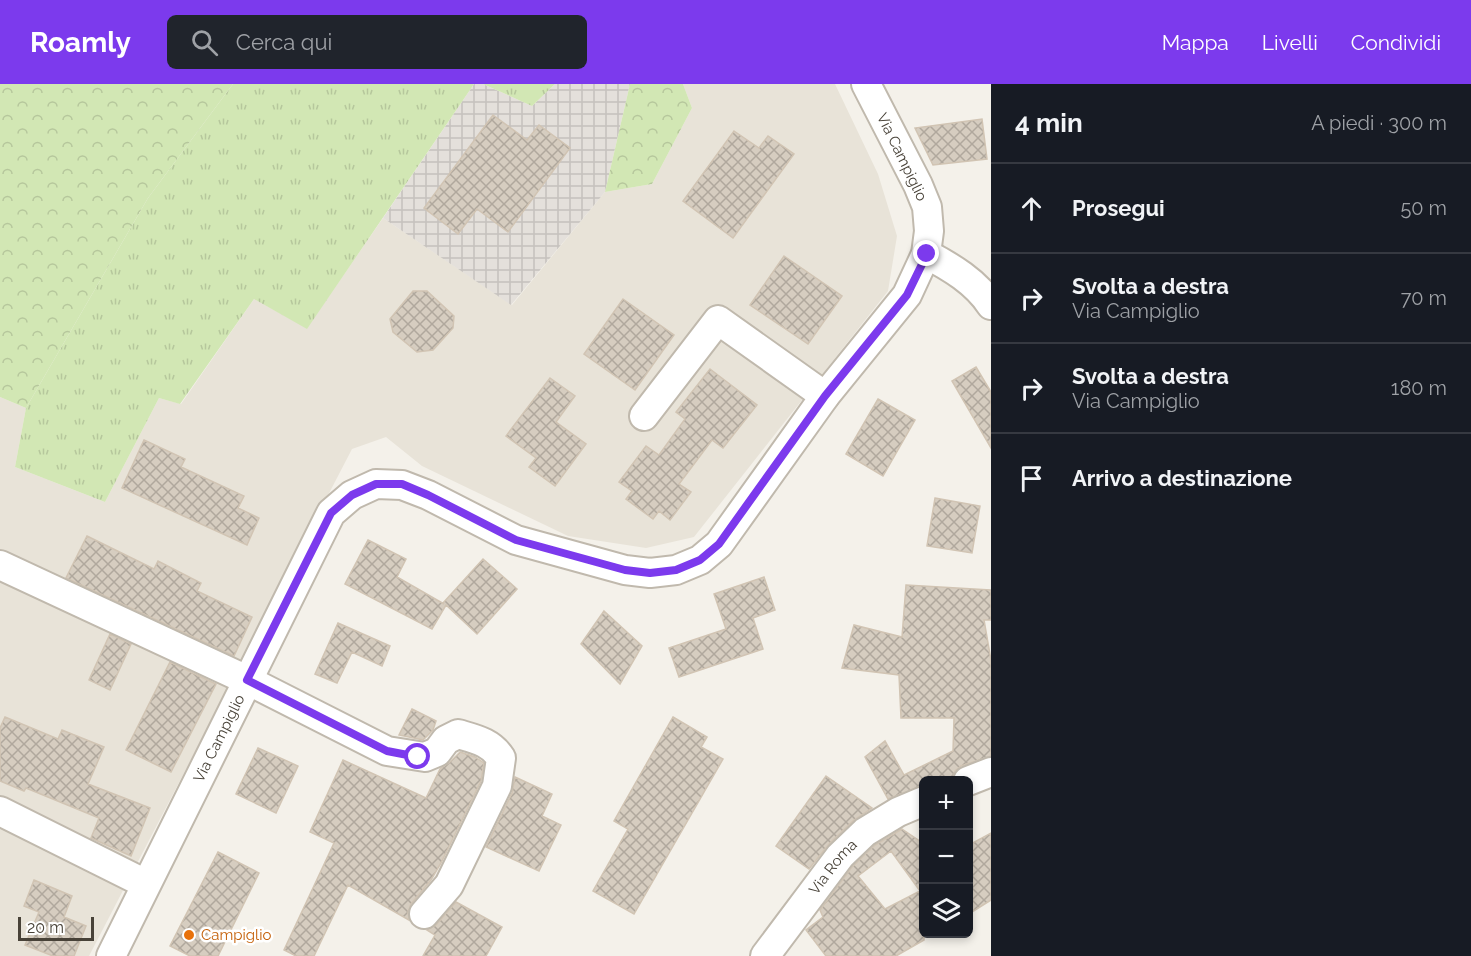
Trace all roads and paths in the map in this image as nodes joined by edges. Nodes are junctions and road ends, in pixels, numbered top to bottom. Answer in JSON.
{"nodes":[{"id":1,"x":866,"y":84,"type":"edge"},
{"id":2,"x":927,"y":254,"type":"junction"},
{"id":3,"x":991,"y":305,"type":"edge"},
{"id":4,"x":825,"y":396,"type":"junction"},
{"id":5,"x":644,"y":416,"type":"dead end"},
{"id":6,"x":0,"y":565,"type":"edge"},
{"id":7,"x":247,"y":680,"type":"junction"},
{"id":8,"x":991,"y":772,"type":"edge"},
{"id":9,"x":973,"y":779,"type":"edge"},
{"id":10,"x":919,"y":803,"type":"edge"},
{"id":11,"x":0,"y":811,"type":"edge"},
{"id":12,"x":146,"y":884,"type":"junction"},
{"id":13,"x":424,"y":914,"type":"dead end"},
{"id":14,"x":111,"y":956,"type":"edge"},
{"id":15,"x":765,"y":956,"type":"edge"}],
"edges":[{"from":1,"to":2,"type":"street","name":"Via Campiglio"},
{"from":2,"to":3,"type":"street"},
{"from":2,"to":4,"type":"street","name":"Via Campiglio"},
{"from":4,"to":5,"type":"street"},
{"from":4,"to":7,"type":"street","name":"Via Campiglio"},
{"from":6,"to":7,"type":"street"},
{"from":7,"to":12,"type":"street","name":"Via Campiglio"},
{"from":7,"to":13,"type":"street"},
{"from":8,"to":9,"type":"street"},
{"from":10,"to":15,"type":"street","name":"Via Roma"},
{"from":11,"to":12,"type":"street"},
{"from":12,"to":14,"type":"street","name":"Via Campiglio"}]}
